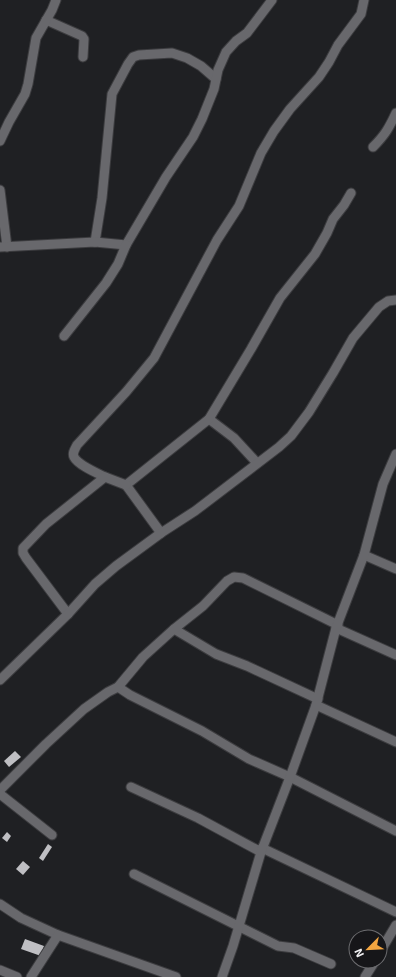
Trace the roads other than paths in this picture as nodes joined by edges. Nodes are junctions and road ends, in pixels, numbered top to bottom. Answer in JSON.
{"nodes":[{"id":1,"x":56,"y":0,"type":"edge"},
{"id":2,"x":364,"y":0,"type":"edge"},
{"id":3,"x":269,"y":1,"type":"edge"},
{"id":4,"x":46,"y":20,"type":"junction"},
{"id":5,"x":83,"y":57,"type":"dead end"},
{"id":6,"x":216,"y":79,"type":"junction"},
{"id":7,"x":396,"y":113,"type":"edge"},
{"id":8,"x":0,"y":141,"type":"edge"},
{"id":9,"x":373,"y":147,"type":"dead end"},
{"id":10,"x":0,"y":190,"type":"edge"},
{"id":11,"x":351,"y":193,"type":"dead end"},
{"id":12,"x":95,"y":242,"type":"junction"},
{"id":13,"x":126,"y":245,"type":"junction"},
{"id":14,"x":3,"y":247,"type":"edge"},
{"id":15,"x":396,"y":300,"type":"edge"},
{"id":16,"x":64,"y":336,"type":"dead end"},
{"id":17,"x":209,"y":419,"type":"junction"},
{"id":18,"x":396,"y":454,"type":"edge"},
{"id":19,"x":257,"y":463,"type":"junction"},
{"id":20,"x":104,"y":477,"type":"junction"},
{"id":21,"x":126,"y":485,"type":"junction"},
{"id":22,"x":161,"y":533,"type":"junction"},
{"id":23,"x":364,"y":555,"type":"junction"},
{"id":24,"x":396,"y":569,"type":"edge"},
{"id":25,"x":68,"y":614,"type":"junction"},
{"id":26,"x":337,"y":626,"type":"junction"},
{"id":27,"x":174,"y":629,"type":"junction"},
{"id":28,"x":396,"y":655,"type":"edge"},
{"id":29,"x":0,"y":680,"type":"edge"},
{"id":30,"x":118,"y":687,"type":"junction"},
{"id":31,"x":317,"y":702,"type":"junction"},
{"id":32,"x":396,"y":742,"type":"edge"},
{"id":33,"x":290,"y":777,"type":"junction"},
{"id":34,"x":131,"y":787,"type":"dead end"},
{"id":35,"x":0,"y":790,"type":"edge"},
{"id":36,"x":0,"y":794,"type":"edge"},
{"id":37,"x":396,"y":831,"type":"edge"},
{"id":38,"x":52,"y":834,"type":"dead end"},
{"id":39,"x":262,"y":850,"type":"junction"},
{"id":40,"x":134,"y":874,"type":"dead end"},
{"id":41,"x":0,"y":904,"type":"edge"},
{"id":42,"x":396,"y":912,"type":"edge"},
{"id":43,"x":238,"y":926,"type":"junction"},
{"id":44,"x":396,"y":926,"type":"edge"},
{"id":45,"x":58,"y":935,"type":"junction"},
{"id":46,"x":388,"y":939,"type":"edge"},
{"id":47,"x":331,"y":964,"type":"dead end"},
{"id":48,"x":0,"y":970,"type":"edge"},
{"id":49,"x":17,"y":977,"type":"edge"},
{"id":50,"x":31,"y":977,"type":"edge"},
{"id":51,"x":176,"y":977,"type":"edge"},
{"id":52,"x":222,"y":977,"type":"edge"}],
"edges":[{"from":1,"to":4,"type":"street"},
{"from":2,"to":20,"type":"street"},
{"from":3,"to":6,"type":"street"},
{"from":4,"to":5,"type":"street"},
{"from":4,"to":8,"type":"street"},
{"from":6,"to":12,"type":"street"},
{"from":6,"to":13,"type":"street"},
{"from":7,"to":9,"type":"street"},
{"from":10,"to":14,"type":"street"},
{"from":11,"to":17,"type":"street"},
{"from":12,"to":13,"type":"street"},
{"from":12,"to":14,"type":"street"},
{"from":13,"to":16,"type":"street"},
{"from":15,"to":19,"type":"street"},
{"from":17,"to":19,"type":"street"},
{"from":17,"to":21,"type":"street"},
{"from":18,"to":23,"type":"street"},
{"from":19,"to":22,"type":"street"},
{"from":20,"to":21,"type":"street"},
{"from":20,"to":25,"type":"street"},
{"from":21,"to":22,"type":"street"},
{"from":22,"to":25,"type":"street"},
{"from":23,"to":24,"type":"street"},
{"from":23,"to":26,"type":"street"},
{"from":25,"to":29,"type":"street"},
{"from":26,"to":27,"type":"street"},
{"from":26,"to":28,"type":"street"},
{"from":26,"to":31,"type":"street"},
{"from":27,"to":30,"type":"street"},
{"from":27,"to":31,"type":"street"},
{"from":30,"to":33,"type":"street"},
{"from":30,"to":35,"type":"street"},
{"from":31,"to":32,"type":"street"},
{"from":31,"to":33,"type":"street"},
{"from":33,"to":37,"type":"street"},
{"from":33,"to":39,"type":"street"},
{"from":34,"to":39,"type":"street"},
{"from":36,"to":38,"type":"street"},
{"from":39,"to":42,"type":"street"},
{"from":39,"to":43,"type":"street"},
{"from":40,"to":43,"type":"street"},
{"from":41,"to":45,"type":"street"},
{"from":43,"to":47,"type":"street"},
{"from":43,"to":52,"type":"street"},
{"from":44,"to":46,"type":"street"},
{"from":45,"to":50,"type":"street"},
{"from":45,"to":51,"type":"street"},
{"from":48,"to":49,"type":"street"}]}
